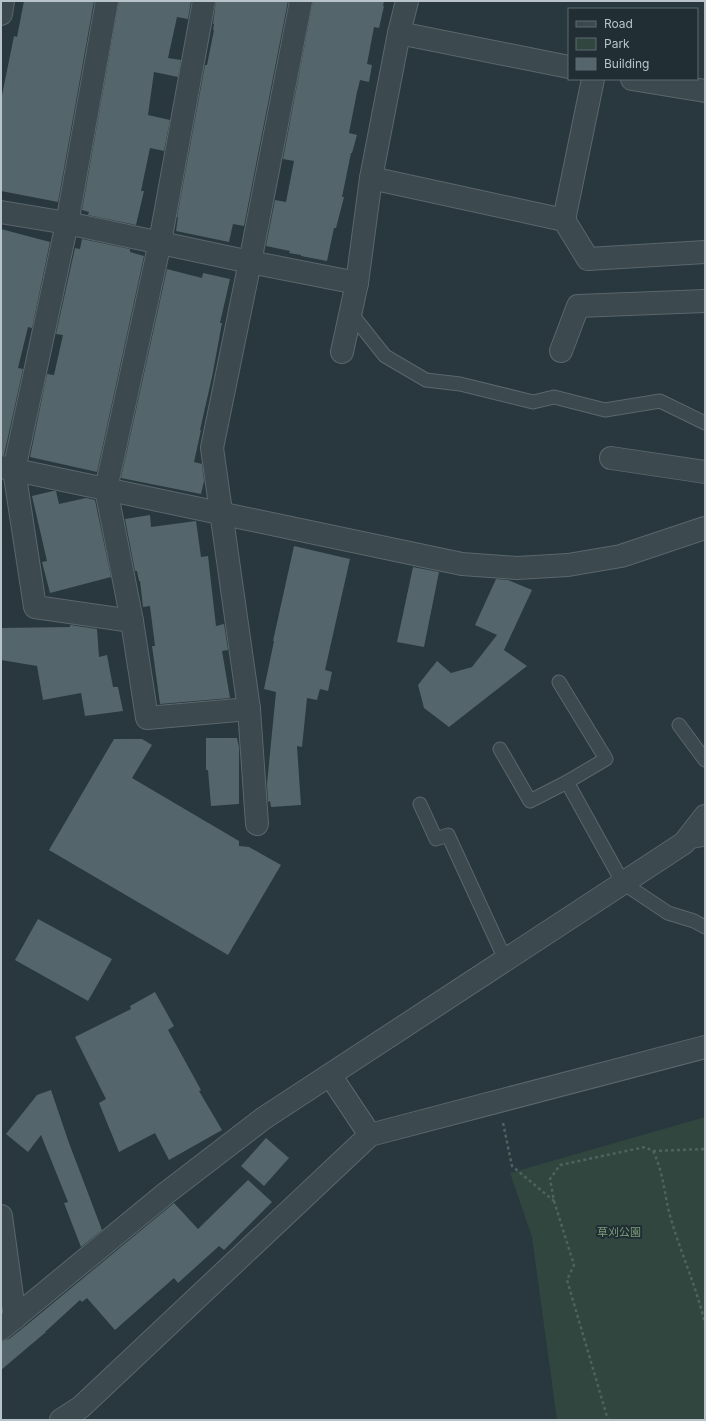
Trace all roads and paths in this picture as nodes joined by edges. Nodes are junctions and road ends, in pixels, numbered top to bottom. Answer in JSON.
{"nodes":[{"id":1,"x":4,"y":1,"type":"edge"},
{"id":2,"x":107,"y":1,"type":"edge"},
{"id":3,"x":204,"y":1,"type":"edge"},
{"id":4,"x":301,"y":1,"type":"edge"},
{"id":5,"x":407,"y":1,"type":"edge"},
{"id":6,"x":1,"y":14,"type":"edge"},
{"id":7,"x":399,"y":33,"type":"junction"},
{"id":8,"x":568,"y":67,"type":"edge"},
{"id":9,"x":593,"y":80,"type":"edge"},
{"id":10,"x":638,"y":80,"type":"edge"},
{"id":11,"x":705,"y":92,"type":"edge"},
{"id":12,"x":370,"y":178,"type":"junction"},
{"id":13,"x":1,"y":212,"type":"edge"},
{"id":14,"x":564,"y":220,"type":"junction"},
{"id":15,"x":67,"y":223,"type":"junction"},
{"id":16,"x":160,"y":242,"type":"junction"},
{"id":17,"x":705,"y":252,"type":"edge"},
{"id":18,"x":250,"y":262,"type":"junction"},
{"id":19,"x":357,"y":283,"type":"junction"},
{"id":20,"x":705,"y":302,"type":"edge"},
{"id":21,"x":350,"y":312,"type":"junction"},
{"id":22,"x":561,"y":351,"type":"dead end"},
{"id":23,"x":342,"y":352,"type":"dead end"},
{"id":24,"x":705,"y":423,"type":"edge"},
{"id":25,"x":611,"y":458,"type":"dead end"},
{"id":26,"x":7,"y":469,"type":"edge"},
{"id":27,"x":705,"y":472,"type":"edge"},
{"id":28,"x":106,"y":489,"type":"junction"},
{"id":29,"x":221,"y":512,"type":"junction"},
{"id":30,"x":705,"y":528,"type":"edge"},
{"id":31,"x":132,"y":621,"type":"junction"},
{"id":32,"x":559,"y":682,"type":"dead end"},
{"id":33,"x":249,"y":709,"type":"junction"},
{"id":34,"x":679,"y":725,"type":"dead end"},
{"id":35,"x":500,"y":749,"type":"dead end"},
{"id":36,"x":705,"y":760,"type":"edge"},
{"id":37,"x":567,"y":782,"type":"junction"},
{"id":38,"x":420,"y":804,"type":"dead end"},
{"id":39,"x":705,"y":816,"type":"edge"},
{"id":40,"x":257,"y":824,"type":"dead end"},
{"id":41,"x":705,"y":839,"type":"edge"},
{"id":42,"x":684,"y":843,"type":"junction"},
{"id":43,"x":623,"y":883,"type":"junction"},
{"id":44,"x":705,"y":927,"type":"edge"},
{"id":45,"x":505,"y":959,"type":"junction"},
{"id":46,"x":705,"y":1047,"type":"edge"},
{"id":47,"x":330,"y":1075,"type":"junction"},
{"id":48,"x":503,"y":1122,"type":"dead end"},
{"id":49,"x":370,"y":1135,"type":"junction"},
{"id":50,"x":705,"y":1149,"type":"edge"},
{"id":51,"x":653,"y":1151,"type":"junction"},
{"id":52,"x":554,"y":1201,"type":"junction"},
{"id":53,"x":1,"y":1216,"type":"edge"},
{"id":54,"x":8,"y":1323,"type":"edge"},
{"id":55,"x":705,"y":1324,"type":"edge"},
{"id":56,"x":82,"y":1414,"type":"edge"},
{"id":57,"x":61,"y":1420,"type":"edge"},
{"id":58,"x":608,"y":1420,"type":"edge"}],
"edges":[{"from":1,"to":6,"type":"street"},
{"from":2,"to":15,"type":"street"},
{"from":3,"to":16,"type":"street"},
{"from":4,"to":18,"type":"street"},
{"from":5,"to":7,"type":"street"},
{"from":7,"to":8,"type":"street"},
{"from":7,"to":12,"type":"street"},
{"from":9,"to":14,"type":"street"},
{"from":10,"to":11,"type":"street"},
{"from":12,"to":14,"type":"street"},
{"from":12,"to":19,"type":"street"},
{"from":13,"to":15,"type":"street"},
{"from":14,"to":17,"type":"street"},
{"from":15,"to":16,"type":"street"},
{"from":15,"to":26,"type":"street"},
{"from":16,"to":18,"type":"street"},
{"from":16,"to":28,"type":"street"},
{"from":18,"to":19,"type":"street"},
{"from":18,"to":29,"type":"street"},
{"from":19,"to":21,"type":"street"},
{"from":20,"to":22,"type":"street"},
{"from":21,"to":23,"type":"street"},
{"from":21,"to":24,"type":"lane"},
{"from":25,"to":27,"type":"street"},
{"from":26,"to":28,"type":"street"},
{"from":26,"to":31,"type":"street"},
{"from":28,"to":29,"type":"street"},
{"from":28,"to":31,"type":"street"},
{"from":29,"to":30,"type":"street"},
{"from":29,"to":33,"type":"street"},
{"from":31,"to":33,"type":"street"},
{"from":32,"to":37,"type":"lane"},
{"from":33,"to":40,"type":"street"},
{"from":34,"to":36,"type":"lane"},
{"from":35,"to":37,"type":"lane"},
{"from":37,"to":43,"type":"lane"},
{"from":38,"to":45,"type":"lane"},
{"from":39,"to":42,"type":"street"},
{"from":41,"to":42,"type":"lane"},
{"from":42,"to":43,"type":"street"},
{"from":43,"to":44,"type":"lane"},
{"from":43,"to":45,"type":"street"},
{"from":45,"to":47,"type":"street"},
{"from":46,"to":49,"type":"street"},
{"from":47,"to":49,"type":"street"},
{"from":47,"to":54,"type":"street"},
{"from":48,"to":52,"type":"path"},
{"from":49,"to":56,"type":"street"},
{"from":50,"to":51,"type":"path"},
{"from":51,"to":52,"type":"path"},
{"from":51,"to":55,"type":"path"},
{"from":52,"to":58,"type":"path"},
{"from":53,"to":54,"type":"street"},
{"from":56,"to":57,"type":"street"}]}
